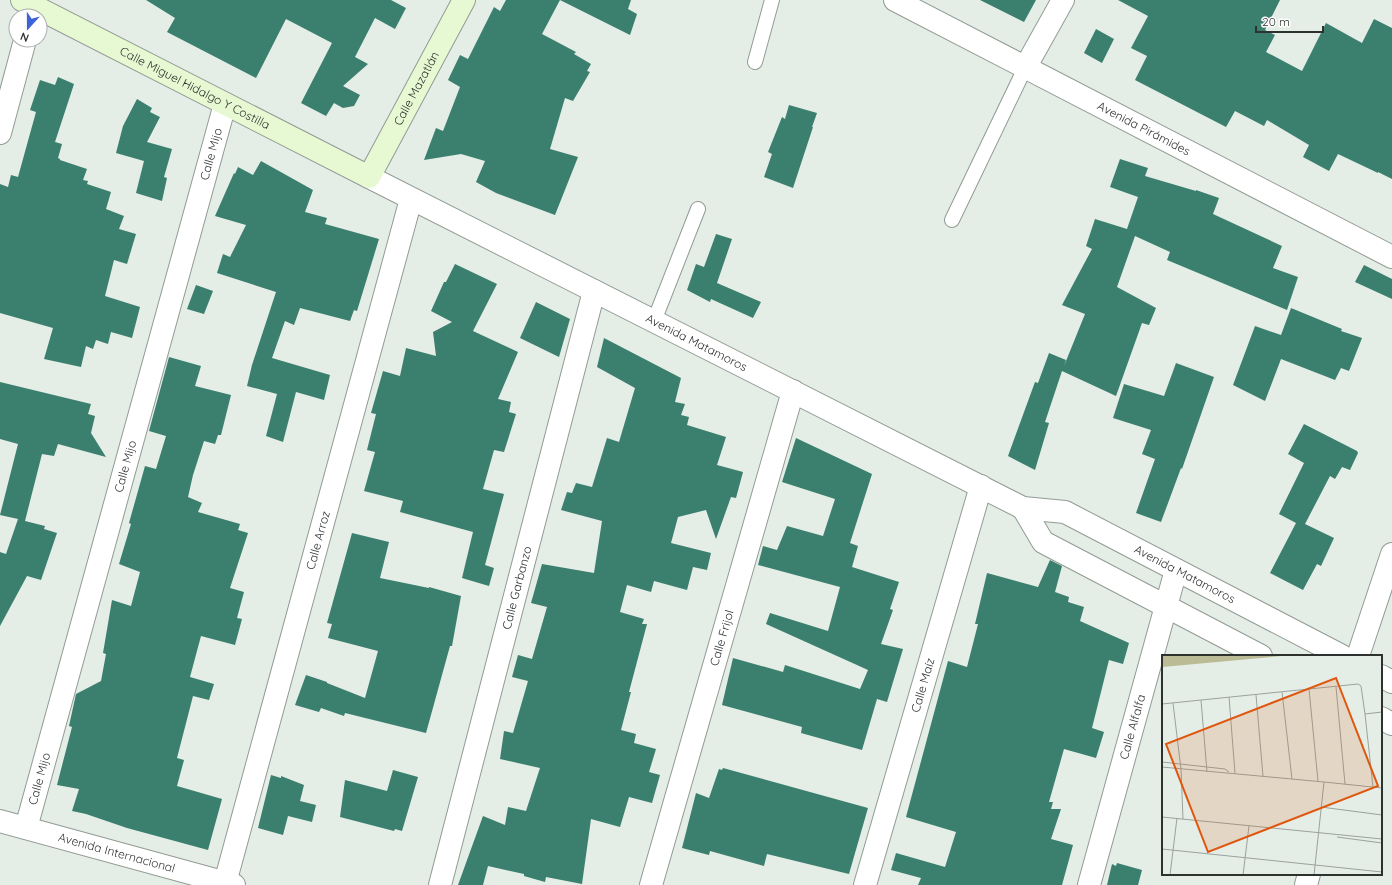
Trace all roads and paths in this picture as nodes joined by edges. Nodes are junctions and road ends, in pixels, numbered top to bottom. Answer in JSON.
{"nodes":[{"id":1,"x":772,"y":0,"type":"edge"},
{"id":2,"x":895,"y":0,"type":"edge"},
{"id":3,"x":1063,"y":0,"type":"edge"},
{"id":4,"x":459,"y":2,"type":"edge"},
{"id":5,"x":29,"y":7,"type":"edge"},
{"id":6,"x":23,"y":48,"type":"edge"},
{"id":7,"x":755,"y":62,"type":"dead end"},
{"id":8,"x":1025,"y":68,"type":"junction"},
{"id":9,"x":225,"y":104,"type":"junction"},
{"id":10,"x":0,"y":133,"type":"edge"},
{"id":11,"x":369,"y":177,"type":"junction"},
{"id":12,"x":411,"y":199,"type":"junction"},
{"id":13,"x":698,"y":209,"type":"dead end"},
{"id":14,"x":952,"y":220,"type":"dead end"},
{"id":15,"x":1392,"y":257,"type":"edge"},
{"id":16,"x":594,"y":291,"type":"junction"},
{"id":17,"x":654,"y":321,"type":"junction"},
{"id":18,"x":793,"y":391,"type":"junction"},
{"id":19,"x":981,"y":486,"type":"junction"},
{"id":20,"x":1024,"y":508,"type":"junction"},
{"id":21,"x":1392,"y":554,"type":"edge"},
{"id":22,"x":1176,"y":570,"type":"junction"},
{"id":23,"x":1167,"y":607,"type":"junction"},
{"id":24,"x":1259,"y":655,"type":"edge"},
{"id":25,"x":1340,"y":655,"type":"edge"},
{"id":26,"x":1358,"y":655,"type":"edge"},
{"id":27,"x":1382,"y":677,"type":"edge"},
{"id":28,"x":1392,"y":682,"type":"edge"},
{"id":29,"x":1382,"y":719,"type":"edge"},
{"id":30,"x":1392,"y":724,"type":"edge"},
{"id":31,"x":0,"y":821,"type":"edge"},
{"id":32,"x":26,"y":828,"type":"junction"},
{"id":33,"x":1309,"y":875,"type":"edge"},
{"id":34,"x":229,"y":884,"type":"edge"},
{"id":35,"x":440,"y":885,"type":"edge"},
{"id":36,"x":651,"y":885,"type":"edge"},
{"id":37,"x":865,"y":885,"type":"edge"},
{"id":38,"x":1089,"y":885,"type":"edge"},
{"id":39,"x":1306,"y":885,"type":"edge"}],
"edges":[{"from":1,"to":7,"type":"lane"},
{"from":2,"to":8,"type":"street","name":"Avenida Pirámides"},
{"from":3,"to":8,"type":"street"},
{"from":4,"to":11,"type":"main road","name":"Calle Mazatlán"},
{"from":5,"to":9,"type":"main road","name":"Calle Miguel Hidalgo Y Costilla"},
{"from":6,"to":10,"type":"street"},
{"from":8,"to":14,"type":"lane"},
{"from":8,"to":15,"type":"street","name":"Avenida Pirámides"},
{"from":9,"to":11,"type":"main road","name":"Calle Miguel Hidalgo Y Costilla"},
{"from":9,"to":32,"type":"street","name":"Calle Mijo"},
{"from":11,"to":12,"type":"street","name":"Avenida Matamoros"},
{"from":12,"to":16,"type":"street","name":"Avenida Matamoros"},
{"from":12,"to":34,"type":"street","name":"Calle Arroz"},
{"from":13,"to":17,"type":"lane"},
{"from":16,"to":17,"type":"street","name":"Avenida Matamoros"},
{"from":16,"to":35,"type":"street","name":"Calle Garbanzo"},
{"from":17,"to":18,"type":"street","name":"Avenida Matamoros"},
{"from":18,"to":19,"type":"street","name":"Avenida Matamoros"},
{"from":18,"to":36,"type":"street","name":"Calle Frijol"},
{"from":19,"to":20,"type":"street","name":"Avenida Matamoros"},
{"from":19,"to":37,"type":"street","name":"Calle Maíz"},
{"from":20,"to":22,"type":"street","name":"Avenida Matamoros"},
{"from":20,"to":23,"type":"street"},
{"from":21,"to":26,"type":"street"},
{"from":22,"to":23,"type":"street","name":"Calle Alfalfa"},
{"from":22,"to":25,"type":"street","name":"Avenida Matamoros"},
{"from":23,"to":24,"type":"street"},
{"from":23,"to":38,"type":"street","name":"Calle Alfalfa"},
{"from":27,"to":28,"type":"street"},
{"from":29,"to":30,"type":"street"},
{"from":31,"to":32,"type":"street","name":"Avenida Internacional"},
{"from":32,"to":34,"type":"street","name":"Avenida Internacional"},
{"from":33,"to":39,"type":"street"}]}
